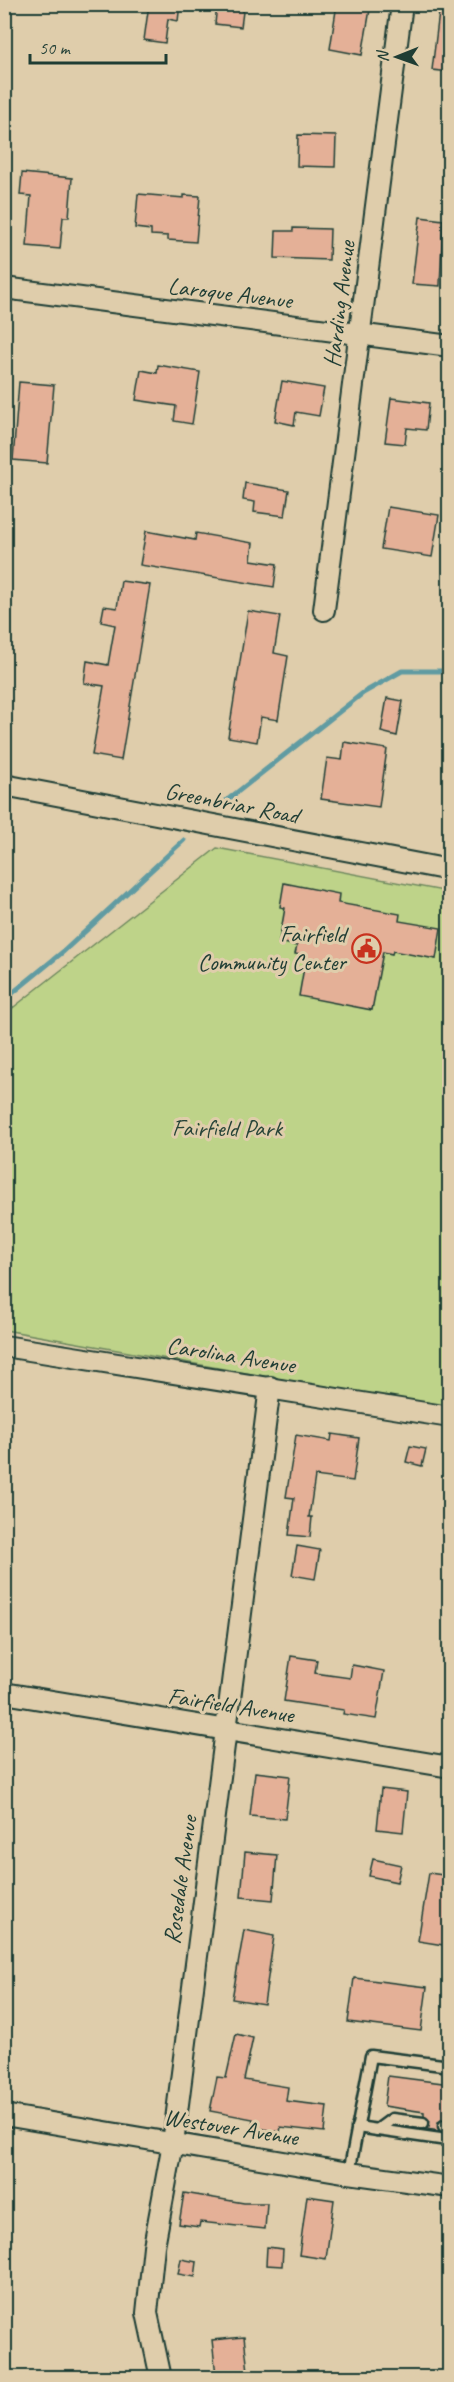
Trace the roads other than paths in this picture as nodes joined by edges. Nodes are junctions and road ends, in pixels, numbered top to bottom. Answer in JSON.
{"nodes":[{"id":1,"x":402,"y":4,"type":"edge"},
{"id":2,"x":4,"y":288,"type":"edge"},
{"id":3,"x":360,"y":334,"type":"junction"},
{"id":4,"x":450,"y":346,"type":"edge"},
{"id":5,"x":324,"y":610,"type":"dead end"},
{"id":6,"x":4,"y":785,"type":"edge"},
{"id":7,"x":450,"y":870,"type":"edge"},
{"id":8,"x":4,"y":1346,"type":"edge"},
{"id":9,"x":270,"y":1387,"type":"junction"},
{"id":10,"x":450,"y":1417,"type":"edge"},
{"id":11,"x":4,"y":1693,"type":"edge"},
{"id":12,"x":226,"y":1731,"type":"junction"},
{"id":13,"x":450,"y":1767,"type":"edge"},
{"id":14,"x":450,"y":2066,"type":"edge"},
{"id":15,"x":4,"y":2115,"type":"edge"},
{"id":16,"x":423,"y":2123,"type":"dead end"},
{"id":17,"x":357,"y":2127,"type":"junction"},
{"id":18,"x":377,"y":2130,"type":"junction"},
{"id":19,"x":450,"y":2138,"type":"edge"},
{"id":20,"x":173,"y":2143,"type":"junction"},
{"id":21,"x":349,"y":2173,"type":"junction"},
{"id":22,"x":450,"y":2187,"type":"edge"},
{"id":23,"x":161,"y":2378,"type":"edge"}],
"edges":[{"from":1,"to":3,"type":"street","name":"Harding Avenue"},
{"from":2,"to":3,"type":"street","name":"Laroque Avenue"},
{"from":3,"to":4,"type":"street","name":"Laroque Avenue"},
{"from":3,"to":5,"type":"street","name":"Harding Avenue"},
{"from":6,"to":7,"type":"street","name":"Greenbriar Road"},
{"from":8,"to":9,"type":"street","name":"Carolina Avenue"},
{"from":9,"to":10,"type":"street","name":"Carolina Avenue"},
{"from":9,"to":12,"type":"street","name":"Rosedale Avenue"},
{"from":11,"to":12,"type":"street","name":"Fairfield Avenue"},
{"from":12,"to":13,"type":"street","name":"Fairfield Avenue"},
{"from":12,"to":20,"type":"street","name":"Rosedale Avenue"},
{"from":14,"to":17,"type":"lane"},
{"from":15,"to":20,"type":"street","name":"Westover Avenue"},
{"from":16,"to":18,"type":"lane"},
{"from":17,"to":18,"type":"lane"},
{"from":17,"to":21,"type":"lane"},
{"from":18,"to":19,"type":"lane"},
{"from":20,"to":21,"type":"street","name":"Westover Avenue"},
{"from":20,"to":23,"type":"street","name":"Rosedale Avenue"},
{"from":21,"to":22,"type":"street","name":"Westover Avenue"}]}
